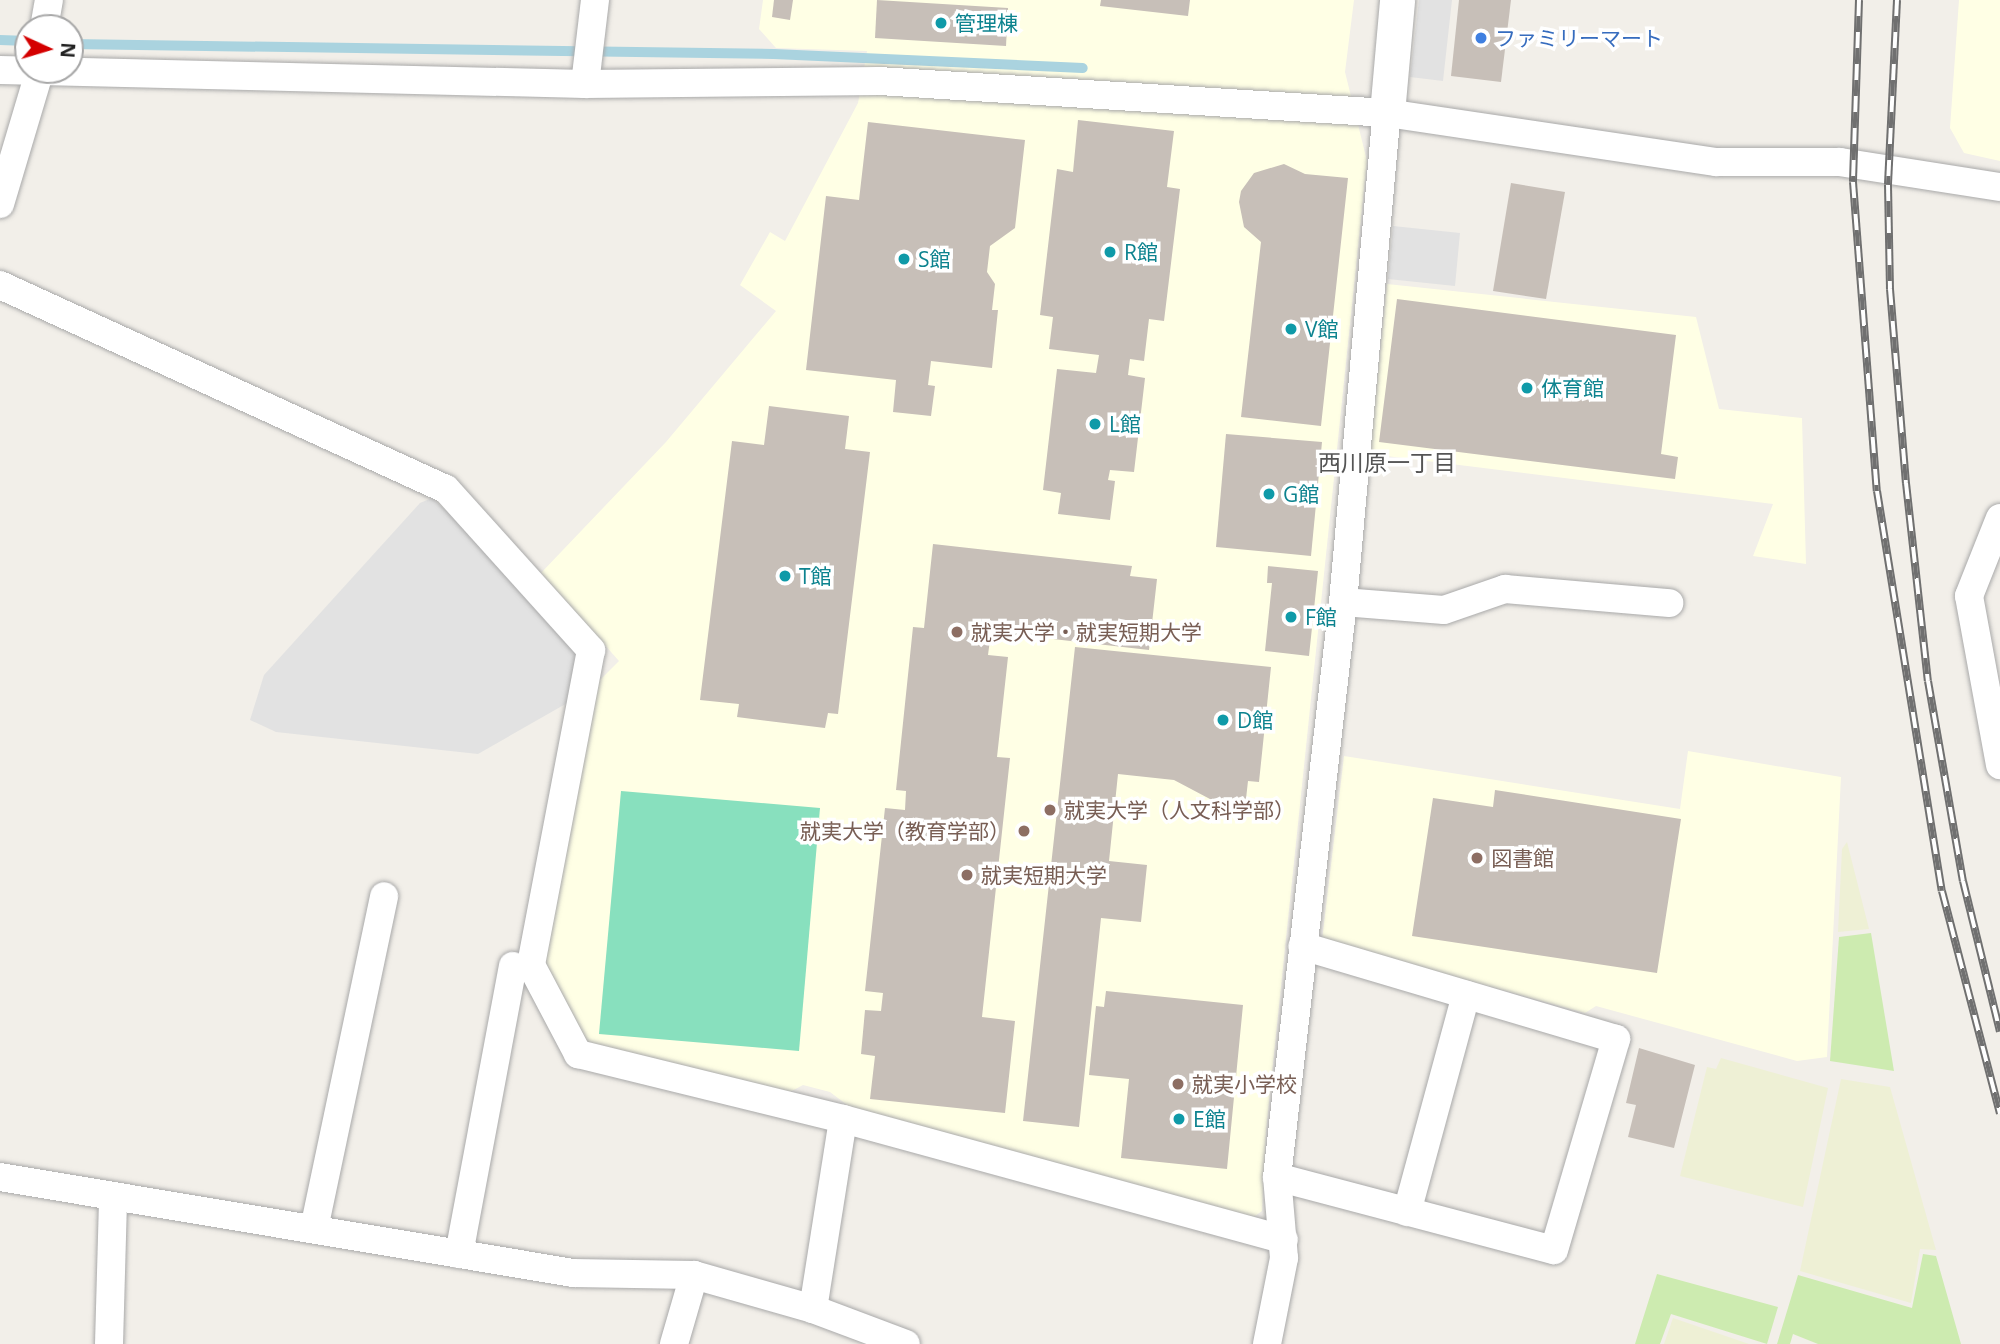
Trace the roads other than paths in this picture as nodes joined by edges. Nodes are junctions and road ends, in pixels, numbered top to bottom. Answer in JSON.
{"nodes":[{"id":1,"x":595,"y":0,"type":"edge"},
{"id":2,"x":1397,"y":0,"type":"edge"},
{"id":3,"x":588,"y":61,"type":"junction"},
{"id":4,"x":84,"y":70,"type":"edge"},
{"id":5,"x":36,"y":84,"type":"edge"},
{"id":6,"x":1387,"y":113,"type":"junction"},
{"id":7,"x":2000,"y":187,"type":"edge"},
{"id":8,"x":0,"y":204,"type":"edge"},
{"id":9,"x":0,"y":285,"type":"edge"},
{"id":10,"x":2000,"y":519,"type":"edge"},
{"id":11,"x":1343,"y":602,"type":"junction"},
{"id":12,"x":1669,"y":603,"type":"dead end"},
{"id":13,"x":2000,"y":765,"type":"edge"},
{"id":14,"x":384,"y":896,"type":"dead end"},
{"id":15,"x":1303,"y":946,"type":"junction"},
{"id":16,"x":513,"y":967,"type":"dead end"},
{"id":17,"x":1466,"y":995,"type":"junction"},
{"id":18,"x":843,"y":1119,"type":"junction"},
{"id":19,"x":0,"y":1177,"type":"edge"},
{"id":20,"x":1277,"y":1177,"type":"junction"},
{"id":21,"x":113,"y":1198,"type":"junction"},
{"id":22,"x":1407,"y":1212,"type":"junction"},
{"id":23,"x":314,"y":1230,"type":"junction"},
{"id":24,"x":1284,"y":1240,"type":"junction"},
{"id":25,"x":458,"y":1254,"type":"junction"},
{"id":26,"x":694,"y":1275,"type":"junction"},
{"id":27,"x":813,"y":1309,"type":"junction"},
{"id":28,"x":109,"y":1344,"type":"edge"},
{"id":29,"x":674,"y":1344,"type":"edge"},
{"id":30,"x":905,"y":1344,"type":"edge"},
{"id":31,"x":1267,"y":1344,"type":"edge"}],
"edges":[{"from":1,"to":3,"type":"street"},
{"from":2,"to":6,"type":"street"},
{"from":3,"to":4,"type":"street"},
{"from":3,"to":6,"type":"street"},
{"from":5,"to":8,"type":"street"},
{"from":6,"to":7,"type":"street"},
{"from":6,"to":11,"type":"street"},
{"from":9,"to":18,"type":"street"},
{"from":10,"to":13,"type":"street"},
{"from":11,"to":12,"type":"street"},
{"from":11,"to":15,"type":"street"},
{"from":14,"to":23,"type":"street"},
{"from":15,"to":17,"type":"street"},
{"from":15,"to":20,"type":"street"},
{"from":16,"to":25,"type":"street"},
{"from":17,"to":22,"type":"street"},
{"from":17,"to":22,"type":"street"},
{"from":18,"to":24,"type":"street"},
{"from":18,"to":27,"type":"street"},
{"from":19,"to":21,"type":"street"},
{"from":20,"to":22,"type":"street"},
{"from":20,"to":24,"type":"street"},
{"from":21,"to":23,"type":"street"},
{"from":21,"to":28,"type":"street"},
{"from":23,"to":25,"type":"street"},
{"from":24,"to":31,"type":"street"},
{"from":25,"to":26,"type":"street"},
{"from":26,"to":27,"type":"street"},
{"from":26,"to":29,"type":"street"},
{"from":27,"to":30,"type":"street"}]}
